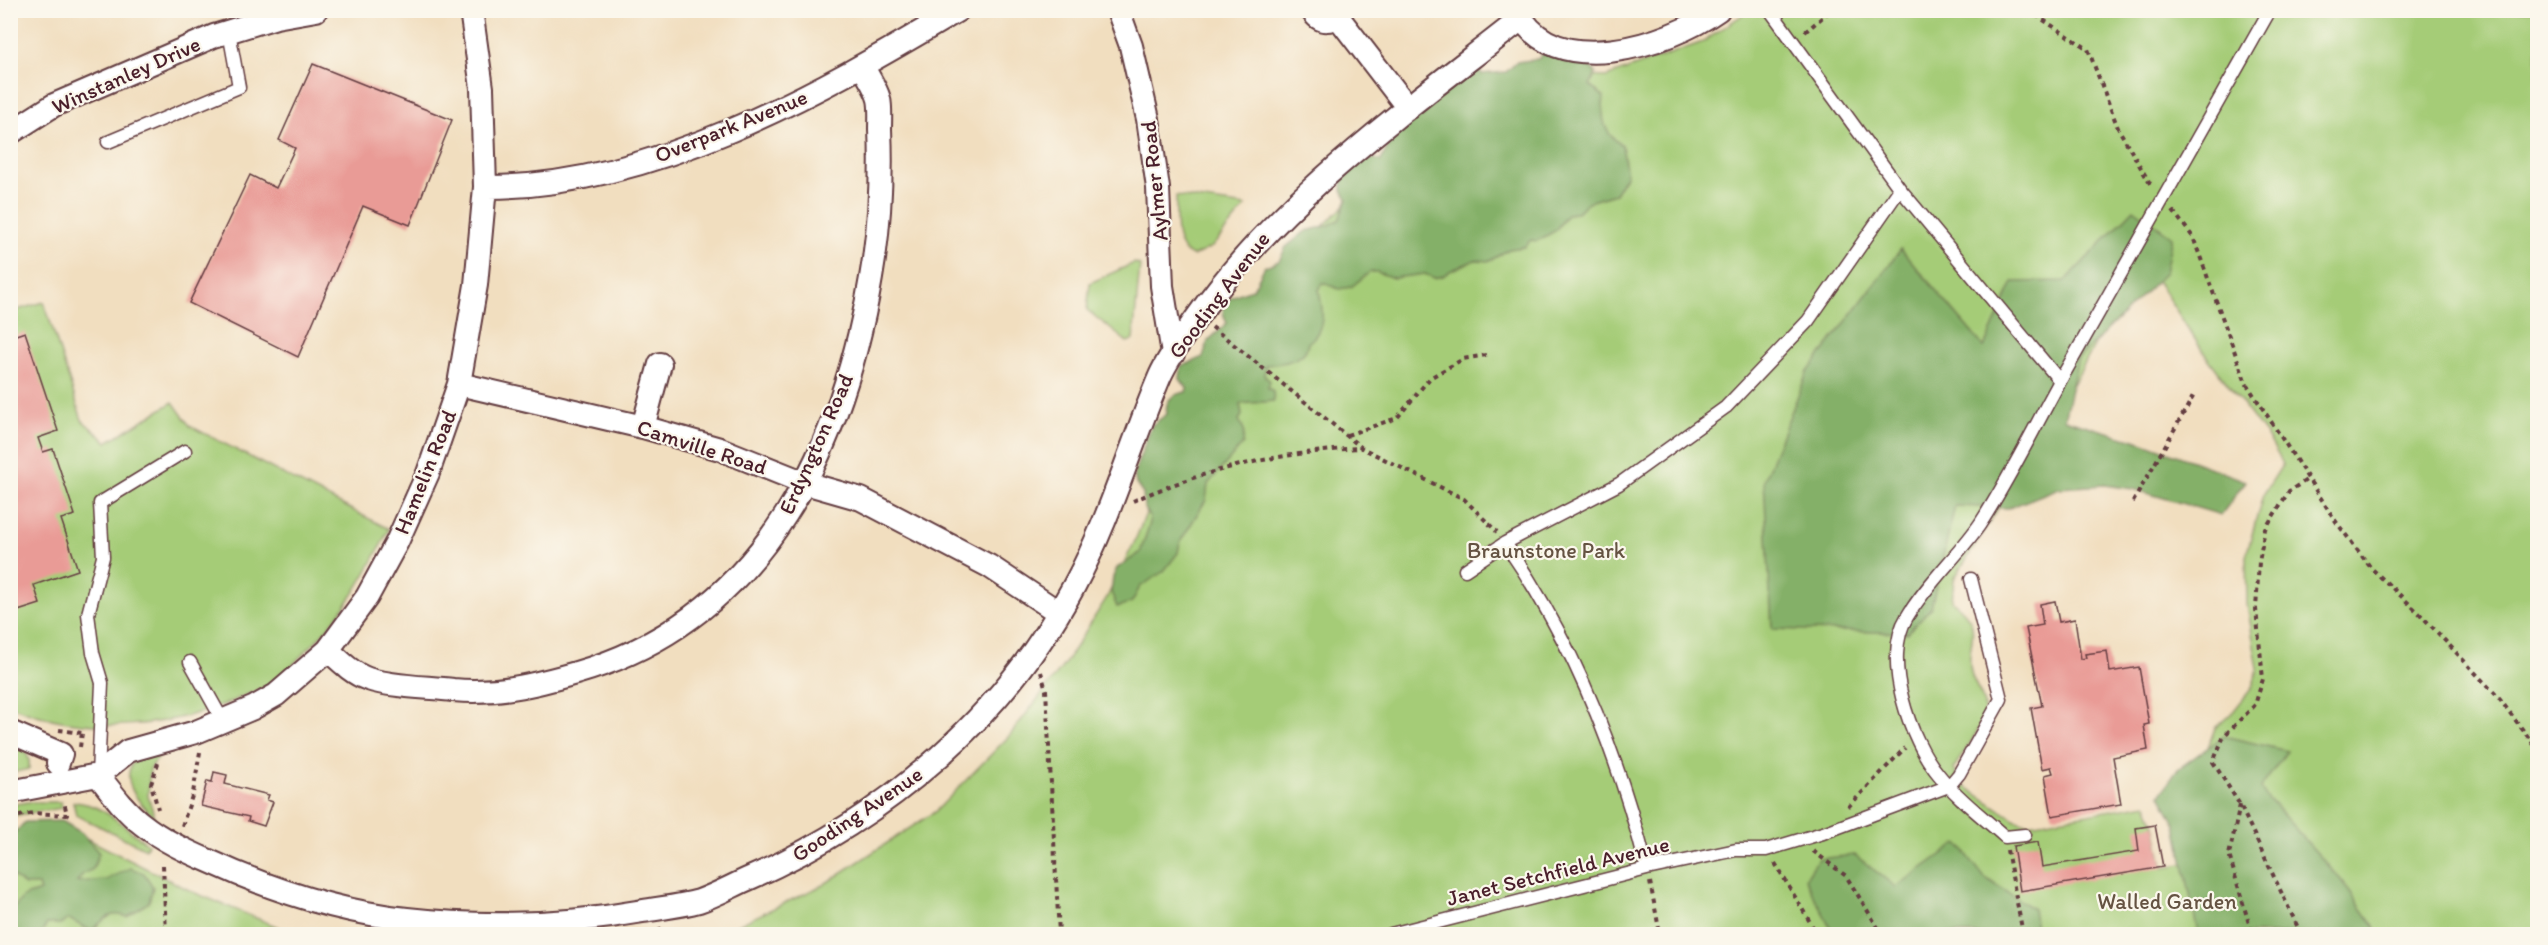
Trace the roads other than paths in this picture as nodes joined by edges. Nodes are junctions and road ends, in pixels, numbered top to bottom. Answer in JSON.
{"nodes":[{"id":1,"x":316,"y":10,"type":"edge"},
{"id":2,"x":471,"y":10,"type":"edge"},
{"id":3,"x":958,"y":10,"type":"edge"},
{"id":4,"x":1118,"y":10,"type":"edge"},
{"id":5,"x":1312,"y":10,"type":"edge"},
{"id":6,"x":1718,"y":10,"type":"edge"},
{"id":7,"x":1770,"y":10,"type":"edge"},
{"id":8,"x":2270,"y":10,"type":"edge"},
{"id":9,"x":1340,"y":14,"type":"edge"},
{"id":10,"x":1519,"y":15,"type":"edge"},
{"id":11,"x":229,"y":32,"type":"junction"},
{"id":12,"x":863,"y":67,"type":"junction"},
{"id":13,"x":1408,"y":108,"type":"junction"},
{"id":14,"x":10,"y":133,"type":"edge"},
{"id":15,"x":108,"y":142,"type":"dead end"},
{"id":16,"x":485,"y":187,"type":"junction"},
{"id":17,"x":1900,"y":189,"type":"junction"},
{"id":18,"x":1173,"y":354,"type":"junction"},
{"id":19,"x":660,"y":364,"type":"dead end"},
{"id":20,"x":2060,"y":381,"type":"junction"},
{"id":21,"x":459,"y":384,"type":"junction"},
{"id":22,"x":643,"y":427,"type":"junction"},
{"id":23,"x":185,"y":451,"type":"dead end"},
{"id":24,"x":805,"y":483,"type":"junction"},
{"id":25,"x":1505,"y":543,"type":"junction"},
{"id":26,"x":1465,"y":570,"type":"dead end"},
{"id":27,"x":1971,"y":579,"type":"dead end"},
{"id":28,"x":1058,"y":612,"type":"junction"},
{"id":29,"x":328,"y":650,"type":"junction"},
{"id":30,"x":190,"y":662,"type":"dead end"},
{"id":31,"x":223,"y":722,"type":"junction"},
{"id":32,"x":10,"y":732,"type":"edge"},
{"id":33,"x":58,"y":763,"type":"dead end"},
{"id":34,"x":98,"y":775,"type":"junction"},
{"id":35,"x":1949,"y":786,"type":"junction"},
{"id":36,"x":10,"y":792,"type":"edge"},
{"id":37,"x":2025,"y":834,"type":"dead end"},
{"id":38,"x":1647,"y":869,"type":"junction"},
{"id":39,"x":1391,"y":934,"type":"edge"}],
"edges":[{"from":1,"to":11,"type":"street","name":"Winstanley Drive"},
{"from":2,"to":16,"type":"street","name":"Hamelin Road"},
{"from":3,"to":12,"type":"street","name":"Overpark Avenue"},
{"from":4,"to":18,"type":"street","name":"Aylmer Road"},
{"from":5,"to":9,"type":"street"},
{"from":6,"to":10,"type":"street","name":"Gooding Avenue"},
{"from":7,"to":17,"type":"lane"},
{"from":8,"to":20,"type":"lane"},
{"from":9,"to":13,"type":"street"},
{"from":10,"to":13,"type":"street","name":"Gooding Avenue"},
{"from":11,"to":14,"type":"street","name":"Winstanley Drive"},
{"from":11,"to":15,"type":"lane"},
{"from":12,"to":16,"type":"street","name":"Overpark Avenue"},
{"from":12,"to":24,"type":"street","name":"Erdyngton Road"},
{"from":13,"to":18,"type":"street","name":"Gooding Avenue"},
{"from":16,"to":21,"type":"street","name":"Hamelin Road"},
{"from":17,"to":20,"type":"lane"},
{"from":17,"to":25,"type":"lane"},
{"from":18,"to":28,"type":"street","name":"Gooding Avenue"},
{"from":19,"to":22,"type":"street"},
{"from":20,"to":35,"type":"lane"},
{"from":21,"to":22,"type":"street","name":"Camville Road"},
{"from":21,"to":29,"type":"street","name":"Hamelin Road"},
{"from":22,"to":24,"type":"street","name":"Camville Road"},
{"from":23,"to":34,"type":"lane"},
{"from":24,"to":28,"type":"street","name":"Camville Road"},
{"from":24,"to":29,"type":"street","name":"Erdyngton Road"},
{"from":25,"to":26,"type":"lane"},
{"from":25,"to":38,"type":"lane"},
{"from":27,"to":35,"type":"lane"},
{"from":28,"to":34,"type":"street","name":"Gooding Avenue"},
{"from":29,"to":31,"type":"street","name":"Hamelin Road"},
{"from":30,"to":31,"type":"lane"},
{"from":31,"to":34,"type":"street","name":"Hamelin Road"},
{"from":32,"to":33,"type":"street"},
{"from":34,"to":36,"type":"street"},
{"from":35,"to":37,"type":"lane"},
{"from":35,"to":38,"type":"lane","name":"Janet Setchfield Avenue"},
{"from":38,"to":39,"type":"lane","name":"Janet Setchfield Avenue"}]}
